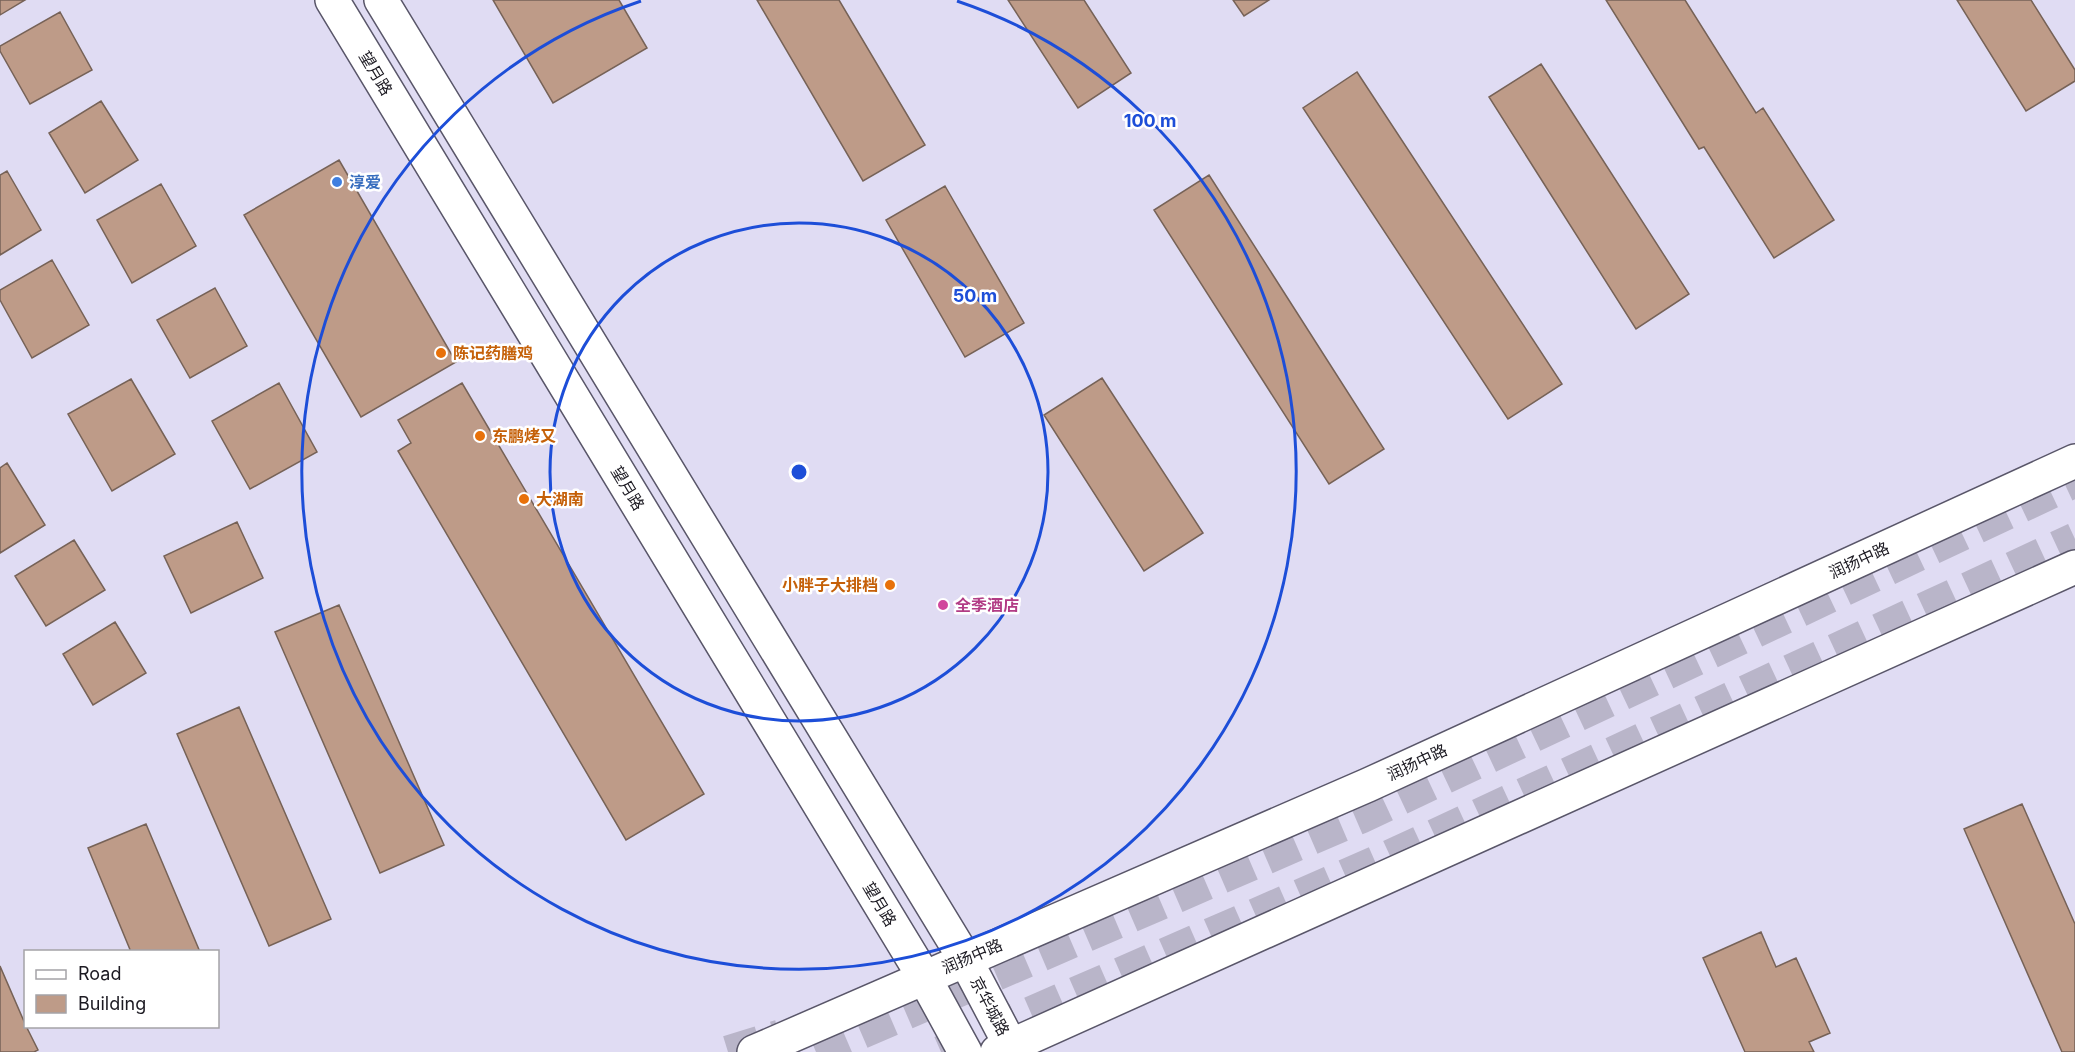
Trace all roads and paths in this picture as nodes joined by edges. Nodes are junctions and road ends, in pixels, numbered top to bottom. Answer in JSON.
{"nodes":[{"id":1,"x":332,"y":0,"type":"edge"},
{"id":2,"x":381,"y":0,"type":"edge"},
{"id":3,"x":2075,"y":461,"type":"edge"},
{"id":4,"x":2075,"y":567,"type":"edge"},
{"id":5,"x":965,"y":959,"type":"junction"},
{"id":6,"x":924,"y":977,"type":"junction"},
{"id":7,"x":1007,"y":1050,"type":"edge"},
{"id":8,"x":754,"y":1052,"type":"tunnel mouth"},
{"id":9,"x":965,"y":1052,"type":"edge"}],
"edges":[{"from":1,"to":6,"type":"main road","name":"望月路"},
{"from":2,"to":5,"type":"main road"},
{"from":3,"to":5,"type":"main road","name":"润扬中路"},
{"from":4,"to":7,"type":"main road"},
{"from":5,"to":6,"type":"main road","name":"润扬中路"},
{"from":5,"to":7,"type":"main road","name":"京华城路"},
{"from":6,"to":8,"type":"main road","name":"润扬中路"},
{"from":6,"to":9,"type":"main road"}]}
